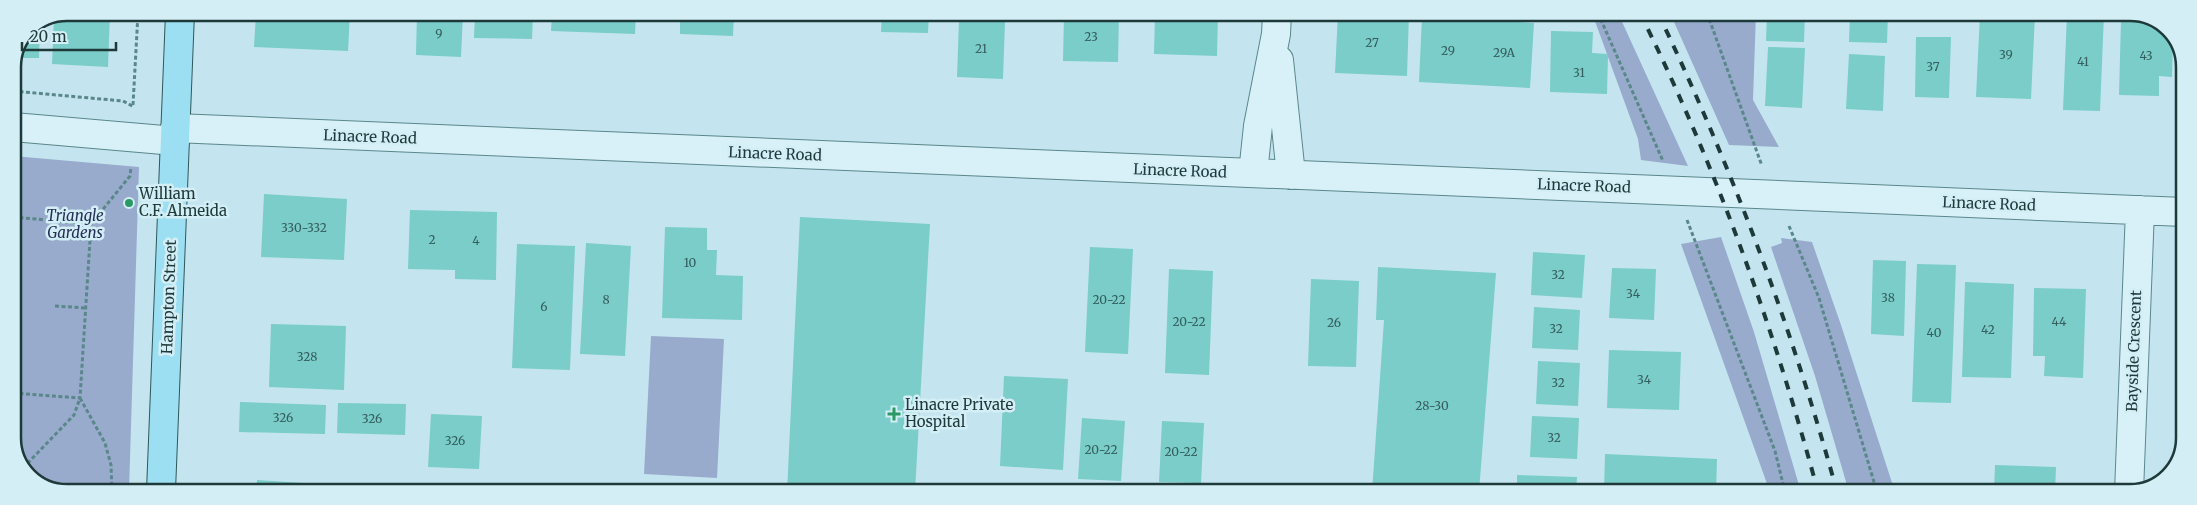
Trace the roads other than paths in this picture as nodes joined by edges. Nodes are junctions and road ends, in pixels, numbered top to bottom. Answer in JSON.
{"nodes":[{"id":1,"x":180,"y":21,"type":"edge"},
{"id":2,"x":1276,"y":23,"type":"edge"},
{"id":3,"x":21,"y":128,"type":"edge"},
{"id":4,"x":175,"y":134,"type":"junction"},
{"id":5,"x":1253,"y":173,"type":"junction"},
{"id":6,"x":1291,"y":175,"type":"junction"},
{"id":7,"x":2140,"y":210,"type":"junction"},
{"id":8,"x":2176,"y":212,"type":"edge"},
{"id":9,"x":161,"y":484,"type":"edge"},
{"id":10,"x":2128,"y":484,"type":"edge"}],
"edges":[{"from":1,"to":4,"type":"main road","name":"Hampton Street"},
{"from":2,"to":5,"type":"street"},
{"from":2,"to":6,"type":"street"},
{"from":3,"to":4,"type":"street","name":"Linacre Road"},
{"from":4,"to":5,"type":"street","name":"Linacre Road"},
{"from":4,"to":9,"type":"main road","name":"Hampton Street"},
{"from":5,"to":6,"type":"street","name":"Linacre Road"},
{"from":6,"to":7,"type":"street","name":"Linacre Road"},
{"from":7,"to":8,"type":"street","name":"Linacre Road"},
{"from":7,"to":10,"type":"street","name":"Bayside Crescent"}]}
